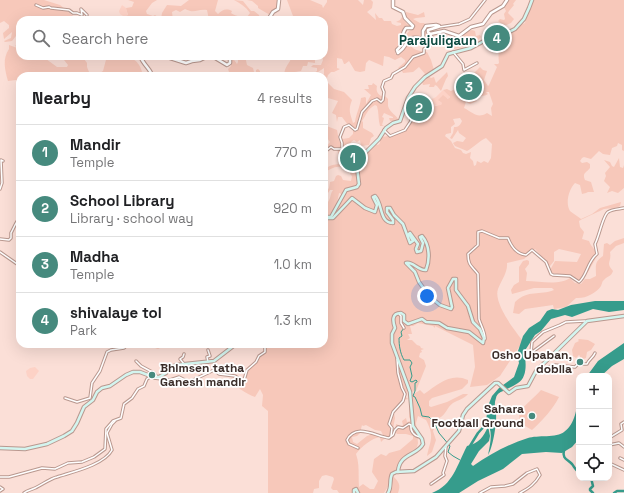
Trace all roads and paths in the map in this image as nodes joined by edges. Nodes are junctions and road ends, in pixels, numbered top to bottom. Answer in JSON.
{"nodes":[{"id":1,"x":279,"y":0,"type":"edge"},
{"id":2,"x":393,"y":0,"type":"edge"},
{"id":3,"x":484,"y":0,"type":"edge"},
{"id":4,"x":508,"y":0,"type":"edge"},
{"id":5,"x":532,"y":0,"type":"edge"},
{"id":6,"x":36,"y":5,"type":"dead end"},
{"id":7,"x":87,"y":15,"type":"dead end"},
{"id":8,"x":270,"y":16,"type":"edge"},
{"id":9,"x":439,"y":27,"type":"junction"},
{"id":10,"x":430,"y":34,"type":"junction"},
{"id":11,"x":453,"y":52,"type":"junction"},
{"id":12,"x":142,"y":60,"type":"edge"},
{"id":13,"x":176,"y":60,"type":"edge"},
{"id":14,"x":201,"y":60,"type":"edge"},
{"id":15,"x":219,"y":60,"type":"edge"},
{"id":16,"x":230,"y":60,"type":"edge"},
{"id":17,"x":477,"y":63,"type":"dead end"},
{"id":18,"x":151,"y":72,"type":"edge"},
{"id":19,"x":422,"y":105,"type":"dead end"},
{"id":20,"x":384,"y":130,"type":"junction"},
{"id":21,"x":328,"y":149,"type":"edge"},
{"id":22,"x":3,"y":161,"type":"dead end"},
{"id":23,"x":0,"y":189,"type":"edge"},
{"id":24,"x":624,"y":208,"type":"edge"},
{"id":25,"x":328,"y":218,"type":"edge"},
{"id":26,"x":328,"y":218,"type":"edge"},
{"id":27,"x":16,"y":223,"type":"edge"},
{"id":28,"x":0,"y":239,"type":"edge"},
{"id":29,"x":0,"y":252,"type":"edge"},
{"id":30,"x":16,"y":263,"type":"edge"},
{"id":31,"x":397,"y":313,"type":"junction"},
{"id":32,"x":624,"y":316,"type":"edge"},
{"id":33,"x":587,"y":321,"type":"junction"},
{"id":34,"x":404,"y":328,"type":"dead end"},
{"id":35,"x":554,"y":336,"type":"dead end"},
{"id":36,"x":484,"y":342,"type":"junction"},
{"id":37,"x":124,"y":348,"type":"edge"},
{"id":38,"x":231,"y":348,"type":"edge"},
{"id":39,"x":265,"y":348,"type":"edge"},
{"id":40,"x":208,"y":350,"type":"dead end"},
{"id":41,"x":596,"y":353,"type":"dead end"},
{"id":42,"x":184,"y":354,"type":"dead end"},
{"id":43,"x":397,"y":357,"type":"junction"},
{"id":44,"x":136,"y":361,"type":"dead end"},
{"id":45,"x":208,"y":362,"type":"junction"},
{"id":46,"x":184,"y":364,"type":"junction"},
{"id":47,"x":536,"y":371,"type":"junction"},
{"id":48,"x":151,"y":376,"type":"junction"},
{"id":49,"x":157,"y":377,"type":"junction"},
{"id":50,"x":65,"y":398,"type":"dead end"},
{"id":51,"x":116,"y":421,"type":"junction"},
{"id":52,"x":624,"y":422,"type":"edge"},
{"id":53,"x":391,"y":436,"type":"junction"},
{"id":54,"x":612,"y":436,"type":"edge"},
{"id":55,"x":420,"y":437,"type":"junction"},
{"id":56,"x":446,"y":444,"type":"junction"},
{"id":57,"x":612,"y":444,"type":"edge"},
{"id":58,"x":624,"y":447,"type":"edge"},
{"id":59,"x":0,"y":448,"type":"edge"},
{"id":60,"x":358,"y":448,"type":"dead end"},
{"id":61,"x":620,"y":458,"type":"dead end"},
{"id":62,"x":624,"y":460,"type":"edge"},
{"id":63,"x":612,"y":464,"type":"edge"},
{"id":64,"x":624,"y":470,"type":"edge"},
{"id":65,"x":398,"y":472,"type":"junction"},
{"id":66,"x":0,"y":477,"type":"edge"},
{"id":67,"x":431,"y":484,"type":"dead end"},
{"id":68,"x":0,"y":488,"type":"edge"},
{"id":69,"x":0,"y":491,"type":"edge"},
{"id":70,"x":24,"y":493,"type":"edge"},
{"id":71,"x":354,"y":493,"type":"edge"},
{"id":72,"x":358,"y":493,"type":"edge"},
{"id":73,"x":388,"y":493,"type":"edge"},
{"id":74,"x":480,"y":493,"type":"edge"},
{"id":75,"x":520,"y":493,"type":"edge"}],
"edges":[{"from":1,"to":8,"type":"street"},
{"from":2,"to":9,"type":"street"},
{"from":3,"to":9,"type":"street"},
{"from":4,"to":10,"type":"street"},
{"from":5,"to":11,"type":"main road"},
{"from":6,"to":7,"type":"street"},
{"from":9,"to":10,"type":"street"},
{"from":10,"to":21,"type":"street"},
{"from":11,"to":17,"type":"street"},
{"from":11,"to":20,"type":"main road"},
{"from":12,"to":18,"type":"street"},
{"from":13,"to":14,"type":"street"},
{"from":15,"to":16,"type":"street"},
{"from":19,"to":20,"type":"street"},
{"from":20,"to":25,"type":"main road"},
{"from":22,"to":23,"type":"street"},
{"from":24,"to":36,"type":"street"},
{"from":26,"to":36,"type":"main road"},
{"from":27,"to":28,"type":"street"},
{"from":29,"to":30,"type":"street"},
{"from":31,"to":34,"type":"street"},
{"from":31,"to":36,"type":"main road"},
{"from":31,"to":43,"type":"main road"},
{"from":32,"to":33,"type":"main road"},
{"from":33,"to":35,"type":"street"},
{"from":33,"to":47,"type":"main road"},
{"from":37,"to":50,"type":"street"},
{"from":38,"to":45,"type":"main road"},
{"from":39,"to":48,"type":"street"},
{"from":40,"to":45,"type":"street"},
{"from":41,"to":47,"type":"street"},
{"from":42,"to":46,"type":"street"},
{"from":43,"to":53,"type":"street"},
{"from":43,"to":55,"type":"main road"},
{"from":44,"to":49,"type":"street"},
{"from":45,"to":46,"type":"main road"},
{"from":46,"to":49,"type":"main road"},
{"from":47,"to":56,"type":"main road"},
{"from":48,"to":49,"type":"main road"},
{"from":48,"to":51,"type":"street"},
{"from":48,"to":59,"type":"main road"},
{"from":51,"to":66,"type":"street"},
{"from":51,"to":70,"type":"street"},
{"from":52,"to":54,"type":"street"},
{"from":53,"to":55,"type":"street"},
{"from":53,"to":60,"type":"street"},
{"from":55,"to":65,"type":"main road"},
{"from":56,"to":65,"type":"main road"},
{"from":56,"to":67,"type":"street"},
{"from":57,"to":58,"type":"street"},
{"from":61,"to":62,"type":"street"},
{"from":63,"to":64,"type":"street"},
{"from":65,"to":73,"type":"main road"},
{"from":68,"to":69,"type":"street"},
{"from":71,"to":72,"type":"main road"},
{"from":74,"to":75,"type":"street"}]}
